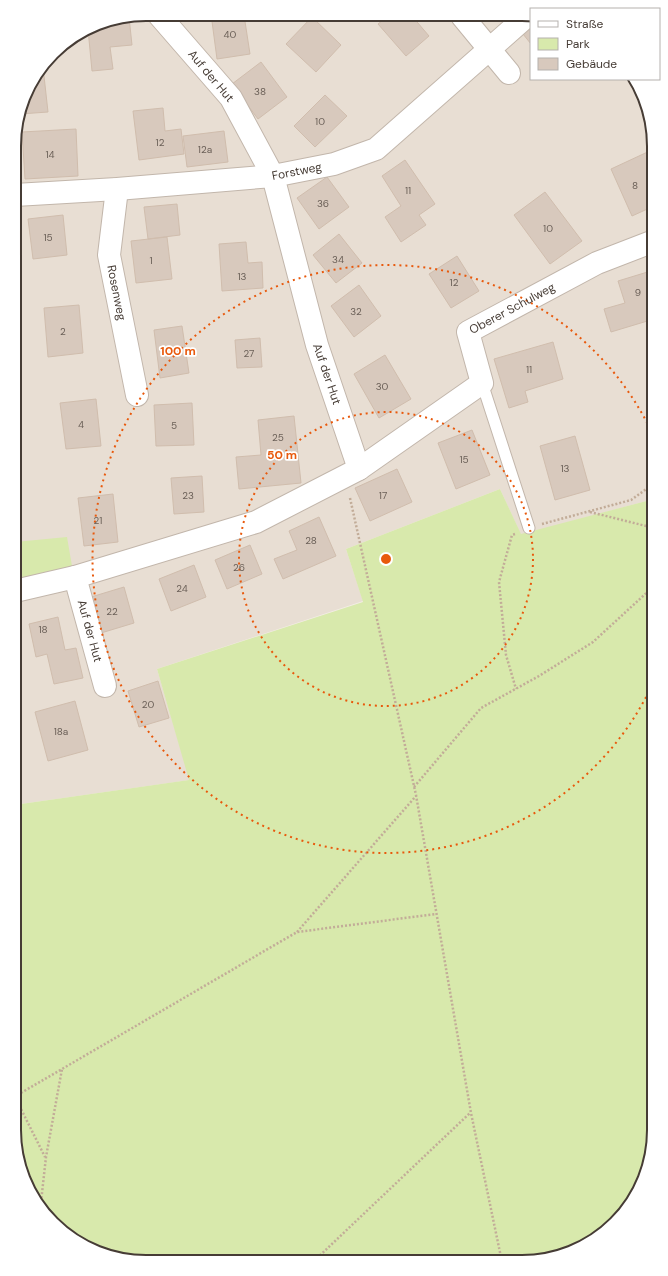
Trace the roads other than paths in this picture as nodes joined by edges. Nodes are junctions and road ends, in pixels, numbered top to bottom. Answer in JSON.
{"nodes":[{"id":1,"x":164,"y":21,"type":"edge"},
{"id":2,"x":466,"y":21,"type":"edge"},
{"id":3,"x":521,"y":21,"type":"edge"},
{"id":4,"x":489,"y":50,"type":"junction"},
{"id":5,"x":509,"y":73,"type":"dead end"},
{"id":6,"x":272,"y":176,"type":"junction"},
{"id":7,"x":116,"y":190,"type":"junction"},
{"id":8,"x":21,"y":195,"type":"edge"},
{"id":9,"x":647,"y":244,"type":"edge"},
{"id":10,"x":482,"y":383,"type":"junction"},
{"id":11,"x":137,"y":395,"type":"dead end"},
{"id":12,"x":359,"y":469,"type":"junction"},
{"id":13,"x":529,"y":528,"type":"road end"},
{"id":14,"x":75,"y":577,"type":"junction"},
{"id":15,"x":21,"y":589,"type":"edge"},
{"id":16,"x":105,"y":686,"type":"dead end"}],
"edges":[{"from":1,"to":6,"type":"street","name":"Auf der Hut"},
{"from":2,"to":4,"type":"street"},
{"from":3,"to":4,"type":"street","name":"Forstweg"},
{"from":4,"to":5,"type":"street"},
{"from":4,"to":6,"type":"street","name":"Forstweg"},
{"from":6,"to":7,"type":"street","name":"Forstweg"},
{"from":6,"to":12,"type":"street","name":"Auf der Hut"},
{"from":7,"to":8,"type":"street","name":"Forstweg"},
{"from":7,"to":11,"type":"street","name":"Rosenweg"},
{"from":9,"to":10,"type":"street","name":"Oberer Schulweg"},
{"from":10,"to":12,"type":"street"},
{"from":10,"to":13,"type":"lane"},
{"from":12,"to":14,"type":"street"},
{"from":14,"to":15,"type":"street"},
{"from":14,"to":16,"type":"street","name":"Auf der Hut"}]}
